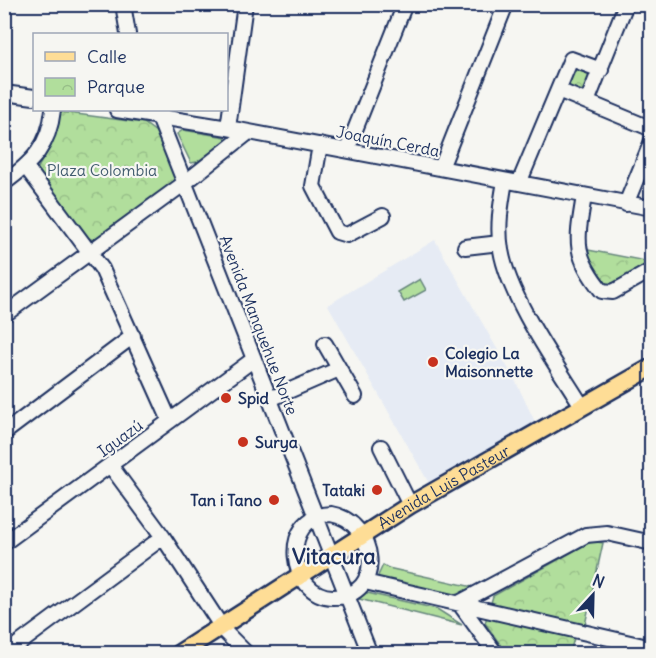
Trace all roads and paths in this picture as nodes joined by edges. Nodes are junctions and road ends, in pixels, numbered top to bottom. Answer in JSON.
{"nodes":[{"id":1,"x":123,"y":4,"type":"edge"},
{"id":2,"x":245,"y":4,"type":"edge"},
{"id":3,"x":405,"y":4,"type":"edge"},
{"id":4,"x":506,"y":4,"type":"edge"},
{"id":5,"x":626,"y":4,"type":"edge"},
{"id":6,"x":128,"y":33,"type":"edge"},
{"id":7,"x":601,"y":70,"type":"junction"},
{"id":8,"x":558,"y":90,"type":"junction"},
{"id":9,"x":4,"y":93,"type":"edge"},
{"id":10,"x":33,"y":97,"type":"edge"},
{"id":11,"x":587,"y":102,"type":"junction"},
{"id":12,"x":53,"y":111,"type":"edge"},
{"id":13,"x":130,"y":111,"type":"edge"},
{"id":14,"x":157,"y":113,"type":"edge"},
{"id":15,"x":228,"y":128,"type":"junction"},
{"id":16,"x":651,"y":129,"type":"edge"},
{"id":17,"x":249,"y":132,"type":"junction"},
{"id":18,"x":651,"y":141,"type":"edge"},
{"id":19,"x":320,"y":146,"type":"junction"},
{"id":20,"x":347,"y":150,"type":"junction"},
{"id":21,"x":26,"y":167,"type":"junction"},
{"id":22,"x":441,"y":168,"type":"junction"},
{"id":23,"x":186,"y":182,"type":"junction"},
{"id":24,"x":512,"y":182,"type":"junction"},
{"id":25,"x":4,"y":183,"type":"edge"},
{"id":26,"x":584,"y":196,"type":"junction"},
{"id":27,"x":627,"y":204,"type":"junction"},
{"id":28,"x":651,"y":208,"type":"edge"},
{"id":29,"x":382,"y":216,"type":"dead end"},
{"id":30,"x":500,"y":243,"type":"junction"},
{"id":31,"x":465,"y":247,"type":"dead end"},
{"id":32,"x":90,"y":252,"type":"junction"},
{"id":33,"x":651,"y":270,"type":"edge"},
{"id":34,"x":4,"y":315,"type":"edge"},
{"id":35,"x":133,"y":336,"type":"junction"},
{"id":36,"x":325,"y":344,"type":"dead end"},
{"id":37,"x":254,"y":359,"type":"junction"},
{"id":38,"x":651,"y":367,"type":"edge"},
{"id":39,"x":339,"y":369,"type":"junction"},
{"id":40,"x":355,"y":396,"type":"dead end"},
{"id":41,"x":270,"y":399,"type":"junction"},
{"id":42,"x":582,"y":406,"type":"junction"},
{"id":43,"x":170,"y":422,"type":"junction"},
{"id":44,"x":4,"y":432,"type":"edge"},
{"id":45,"x":381,"y":447,"type":"dead end"},
{"id":46,"x":110,"y":465,"type":"junction"},
{"id":47,"x":410,"y":504,"type":"junction"},
{"id":48,"x":316,"y":516,"type":"junction"},
{"id":49,"x":361,"y":534,"type":"junction"},
{"id":50,"x":163,"y":537,"type":"junction"},
{"id":51,"x":4,"y":543,"type":"edge"},
{"id":52,"x":651,"y":543,"type":"edge"},
{"id":53,"x":330,"y":554,"type":"junction"},
{"id":54,"x":300,"y":573,"type":"junction"},
{"id":55,"x":365,"y":582,"type":"junction"},
{"id":56,"x":489,"y":588,"type":"junction"},
{"id":57,"x":347,"y":594,"type":"junction"},
{"id":58,"x":459,"y":603,"type":"junction"},
{"id":59,"x":483,"y":609,"type":"junction"},
{"id":60,"x":220,"y":625,"type":"junction"},
{"id":61,"x":651,"y":648,"type":"edge"},
{"id":62,"x":5,"y":654,"type":"edge"},
{"id":63,"x":178,"y":654,"type":"edge"},
{"id":64,"x":247,"y":654,"type":"edge"},
{"id":65,"x":370,"y":654,"type":"edge"},
{"id":66,"x":496,"y":654,"type":"edge"}],
"edges":[{"from":1,"to":6,"type":"street"},
{"from":2,"to":15,"type":"street"},
{"from":3,"to":20,"type":"street"},
{"from":4,"to":22,"type":"street"},
{"from":5,"to":7,"type":"street"},
{"from":7,"to":8,"type":"street"},
{"from":7,"to":11,"type":"street"},
{"from":8,"to":11,"type":"street"},
{"from":8,"to":24,"type":"street"},
{"from":9,"to":10,"type":"street"},
{"from":11,"to":16,"type":"street"},
{"from":12,"to":21,"type":"street"},
{"from":13,"to":14,"type":"street","name":"Joaquín Cerda"},
{"from":14,"to":15,"type":"street","name":"Joaquín Cerda"},
{"from":14,"to":23,"type":"street","name":"Avenida Manquehue Norte"},
{"from":15,"to":17,"type":"street","name":"Joaquín Cerda"},
{"from":17,"to":19,"type":"street","name":"Joaquín Cerda"},
{"from":17,"to":23,"type":"street"},
{"from":18,"to":27,"type":"street"},
{"from":19,"to":20,"type":"street","name":"Joaquín Cerda"},
{"from":19,"to":29,"type":"street"},
{"from":20,"to":22,"type":"street","name":"Joaquín Cerda"},
{"from":21,"to":25,"type":"street"},
{"from":21,"to":32,"type":"street"},
{"from":22,"to":24,"type":"street","name":"Joaquín Cerda"},
{"from":23,"to":32,"type":"street"},
{"from":23,"to":37,"type":"street","name":"Avenida Manquehue Norte"},
{"from":24,"to":26,"type":"street","name":"Joaquín Cerda"},
{"from":24,"to":30,"type":"street"},
{"from":26,"to":27,"type":"street","name":"Joaquín Cerda"},
{"from":26,"to":33,"type":"street"},
{"from":27,"to":28,"type":"street","name":"Joaquín Cerda"},
{"from":30,"to":31,"type":"street"},
{"from":30,"to":42,"type":"street"},
{"from":32,"to":34,"type":"street"},
{"from":32,"to":35,"type":"street"},
{"from":35,"to":43,"type":"street"},
{"from":35,"to":44,"type":"street"},
{"from":36,"to":39,"type":"street"},
{"from":37,"to":41,"type":"street","name":"Avenida Manquehue Norte"},
{"from":37,"to":43,"type":"street","name":"Iguazú"},
{"from":38,"to":42,"type":"main road","name":"Avenida Luis Pasteur"},
{"from":39,"to":40,"type":"street"},
{"from":39,"to":41,"type":"street"},
{"from":41,"to":48,"type":"street","name":"Avenida Manquehue Norte"},
{"from":42,"to":47,"type":"main road","name":"Avenida Luis Pasteur"},
{"from":43,"to":46,"type":"street","name":"Iguazú"},
{"from":45,"to":47,"type":"street"},
{"from":46,"to":50,"type":"street"},
{"from":46,"to":51,"type":"street","name":"Iguazú"},
{"from":47,"to":49,"type":"main road","name":"Avenida Luis Pasteur"},
{"from":48,"to":49,"type":"street"},
{"from":48,"to":53,"type":"street","name":"Avenida Manquehue Norte"},
{"from":48,"to":54,"type":"street"},
{"from":49,"to":53,"type":"main road","name":"Avenida Luis Pasteur"},
{"from":49,"to":55,"type":"street"},
{"from":50,"to":60,"type":"street"},
{"from":50,"to":62,"type":"street"},
{"from":52,"to":56,"type":"street"},
{"from":53,"to":54,"type":"main road","name":"Avenida Luis Pasteur"},
{"from":53,"to":57,"type":"street","name":"Avenida Manquehue Norte"},
{"from":54,"to":57,"type":"street"},
{"from":54,"to":60,"type":"main road","name":"Avenida Luis Pasteur"},
{"from":55,"to":57,"type":"street"},
{"from":55,"to":58,"type":"street"},
{"from":56,"to":58,"type":"street"},
{"from":56,"to":59,"type":"street"},
{"from":57,"to":65,"type":"street","name":"Avenida Manquehue Norte"},
{"from":58,"to":59,"type":"street"},
{"from":58,"to":66,"type":"street"},
{"from":59,"to":61,"type":"street"},
{"from":60,"to":63,"type":"main road","name":"Avenida Luis Pasteur"},
{"from":60,"to":64,"type":"street"}]}
